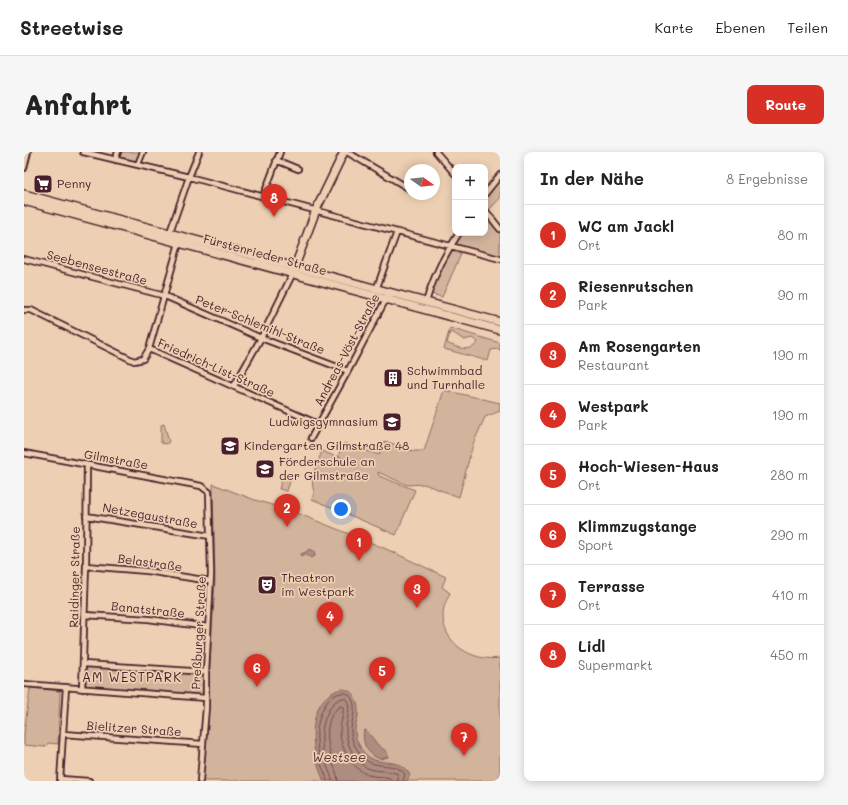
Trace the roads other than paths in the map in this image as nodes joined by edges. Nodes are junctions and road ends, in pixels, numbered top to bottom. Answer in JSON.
{"nodes":[{"id":1,"x":28,"y":152,"type":"edge"},
{"id":2,"x":83,"y":152,"type":"edge"},
{"id":3,"x":118,"y":152,"type":"edge"},
{"id":4,"x":143,"y":152,"type":"edge"},
{"id":5,"x":199,"y":152,"type":"edge"},
{"id":6,"x":280,"y":152,"type":"edge"},
{"id":7,"x":344,"y":152,"type":"edge"},
{"id":8,"x":347,"y":152,"type":"edge"},
{"id":9,"x":436,"y":152,"type":"edge"},
{"id":10,"x":115,"y":160,"type":"junction"},
{"id":11,"x":276,"y":160,"type":"junction"},
{"id":12,"x":138,"y":164,"type":"junction"},
{"id":13,"x":24,"y":168,"type":"edge"},
{"id":14,"x":298,"y":169,"type":"dead end"},
{"id":15,"x":452,"y":171,"type":"edge"},
{"id":16,"x":500,"y":175,"type":"edge"},
{"id":17,"x":189,"y":177,"type":"junction"},
{"id":18,"x":404,"y":185,"type":"edge"},
{"id":19,"x":488,"y":190,"type":"edge"},
{"id":20,"x":24,"y":194,"type":"edge"},
{"id":21,"x":263,"y":197,"type":"junction"},
{"id":22,"x":24,"y":200,"type":"edge"},
{"id":23,"x":316,"y":210,"type":"junction"},
{"id":24,"x":488,"y":214,"type":"edge"},
{"id":25,"x":500,"y":229,"type":"edge"},
{"id":26,"x":170,"y":232,"type":"junction"},
{"id":27,"x":396,"y":232,"type":"junction"},
{"id":28,"x":457,"y":236,"type":"edge"},
{"id":29,"x":179,"y":242,"type":"junction"},
{"id":30,"x":451,"y":246,"type":"junction"},
{"id":31,"x":24,"y":258,"type":"edge"},
{"id":32,"x":500,"y":259,"type":"edge"},
{"id":33,"x":294,"y":270,"type":"junction"},
{"id":34,"x":376,"y":292,"type":"junction"},
{"id":35,"x":387,"y":295,"type":"junction"},
{"id":36,"x":165,"y":296,"type":"junction"},
{"id":37,"x":426,"y":302,"type":"junction"},
{"id":38,"x":24,"y":310,"type":"edge"},
{"id":39,"x":500,"y":322,"type":"edge"},
{"id":40,"x":500,"y":330,"type":"edge"},
{"id":41,"x":261,"y":338,"type":"junction"},
{"id":42,"x":149,"y":349,"type":"junction"},
{"id":43,"x":348,"y":371,"type":"junction"},
{"id":44,"x":234,"y":386,"type":"junction"},
{"id":45,"x":318,"y":424,"type":"junction"},
{"id":46,"x":311,"y":438,"type":"dead end"},
{"id":47,"x":24,"y":453,"type":"edge"},
{"id":48,"x":87,"y":465,"type":"junction"},
{"id":49,"x":205,"y":488,"type":"joint"},
{"id":50,"x":86,"y":516,"type":"junction"},
{"id":51,"x":210,"y":536,"type":"junction"},
{"id":52,"x":86,"y":566,"type":"junction"},
{"id":53,"x":210,"y":581,"type":"junction"},
{"id":54,"x":85,"y":615,"type":"junction"},
{"id":55,"x":208,"y":627,"type":"junction"},
{"id":56,"x":84,"y":664,"type":"junction"},
{"id":57,"x":206,"y":672,"type":"junction"},
{"id":58,"x":24,"y":684,"type":"edge"},
{"id":59,"x":66,"y":687,"type":"junction"},
{"id":60,"x":82,"y":689,"type":"junction"},
{"id":61,"x":206,"y":698,"type":"junction"},
{"id":62,"x":63,"y":734,"type":"junction"},
{"id":63,"x":203,"y":744,"type":"junction"},
{"id":64,"x":60,"y":780,"type":"edge"},
{"id":65,"x":89,"y":781,"type":"edge"},
{"id":66,"x":200,"y":781,"type":"edge"}],
"edges":[{"from":1,"to":13,"type":"street"},
{"from":2,"to":10,"type":"street"},
{"from":3,"to":10,"type":"street"},
{"from":4,"to":12,"type":"street"},
{"from":5,"to":17,"type":"street"},
{"from":6,"to":11,"type":"street"},
{"from":7,"to":23,"type":"main road"},
{"from":8,"to":18,"type":"street"},
{"from":9,"to":15,"type":"street"},
{"from":10,"to":12,"type":"street"},
{"from":11,"to":14,"type":"street"},
{"from":11,"to":21,"type":"street"},
{"from":12,"to":17,"type":"street"},
{"from":16,"to":19,"type":"street"},
{"from":17,"to":21,"type":"street"},
{"from":17,"to":26,"type":"street"},
{"from":20,"to":26,"type":"main road","name":"Fürstenrieder Straße"},
{"from":21,"to":23,"type":"street"},
{"from":22,"to":29,"type":"main road","name":"Fürstenrieder Straße"},
{"from":23,"to":27,"type":"street"},
{"from":23,"to":33,"type":"main road"},
{"from":24,"to":25,"type":"street"},
{"from":26,"to":33,"type":"main road","name":"Fürstenrieder Straße"},
{"from":27,"to":30,"type":"street"},
{"from":27,"to":34,"type":"street"},
{"from":28,"to":30,"type":"street"},
{"from":29,"to":33,"type":"main road","name":"Fürstenrieder Straße"},
{"from":29,"to":36,"type":"street"},
{"from":30,"to":32,"type":"street"},
{"from":30,"to":37,"type":"street"},
{"from":31,"to":36,"type":"street","name":"Seebenseestraße"},
{"from":33,"to":34,"type":"main road","name":"Fürstenrieder Straße"},
{"from":33,"to":41,"type":"street"},
{"from":34,"to":35,"type":"main road","name":"Fürstenrieder Straße"},
{"from":35,"to":37,"type":"main road","name":"Fürstenrieder Straße"},
{"from":35,"to":40,"type":"main road","name":"Fürstenrieder Straße"},
{"from":35,"to":43,"type":"street","name":"Andreas-Vöst-Straße"},
{"from":36,"to":41,"type":"street","name":"Peter-Schlemihl-Straße"},
{"from":36,"to":42,"type":"street"},
{"from":37,"to":39,"type":"main road","name":"Fürstenrieder Straße"},
{"from":38,"to":42,"type":"street","name":"Friedrich-List-Straße"},
{"from":41,"to":43,"type":"street","name":"Peter-Schlemihl-Straße"},
{"from":41,"to":44,"type":"street"},
{"from":42,"to":44,"type":"street","name":"Friedrich-List-Straße"},
{"from":43,"to":45,"type":"street","name":"Andreas-Vöst-Straße"},
{"from":44,"to":45,"type":"street","name":"Friedrich-List-Straße"},
{"from":45,"to":46,"type":"street","name":"Andreas-Vöst-Straße"},
{"from":47,"to":48,"type":"street","name":"Gilmstraße"},
{"from":48,"to":49,"type":"street","name":"Gilmstraße"},
{"from":48,"to":50,"type":"street","name":"Raidinger Straße"},
{"from":49,"to":51,"type":"street","name":"Preßburger Straße"},
{"from":50,"to":51,"type":"street","name":"Netzegaustraße"},
{"from":50,"to":52,"type":"street","name":"Raidinger Straße"},
{"from":51,"to":53,"type":"street","name":"Preßburger Straße"},
{"from":52,"to":53,"type":"street","name":"Belastraße"},
{"from":52,"to":54,"type":"street","name":"Raidinger Straße"},
{"from":53,"to":55,"type":"street","name":"Preßburger Straße"},
{"from":54,"to":55,"type":"street","name":"Banatstraße"},
{"from":54,"to":56,"type":"street","name":"Raidinger Straße"},
{"from":55,"to":57,"type":"street","name":"Preßburger Straße"},
{"from":56,"to":57,"type":"street"},
{"from":56,"to":60,"type":"street","name":"Raidinger Straße"},
{"from":57,"to":61,"type":"street","name":"Preßburger Straße"},
{"from":58,"to":59,"type":"street"},
{"from":59,"to":60,"type":"street"},
{"from":59,"to":62,"type":"street"},
{"from":60,"to":61,"type":"street"},
{"from":61,"to":63,"type":"street","name":"Preßburger Straße"},
{"from":62,"to":63,"type":"street","name":"Bielitzer Straße"},
{"from":62,"to":64,"type":"street"},
{"from":63,"to":66,"type":"street","name":"Preßburger Straße"},
{"from":64,"to":65,"type":"street"}]}
